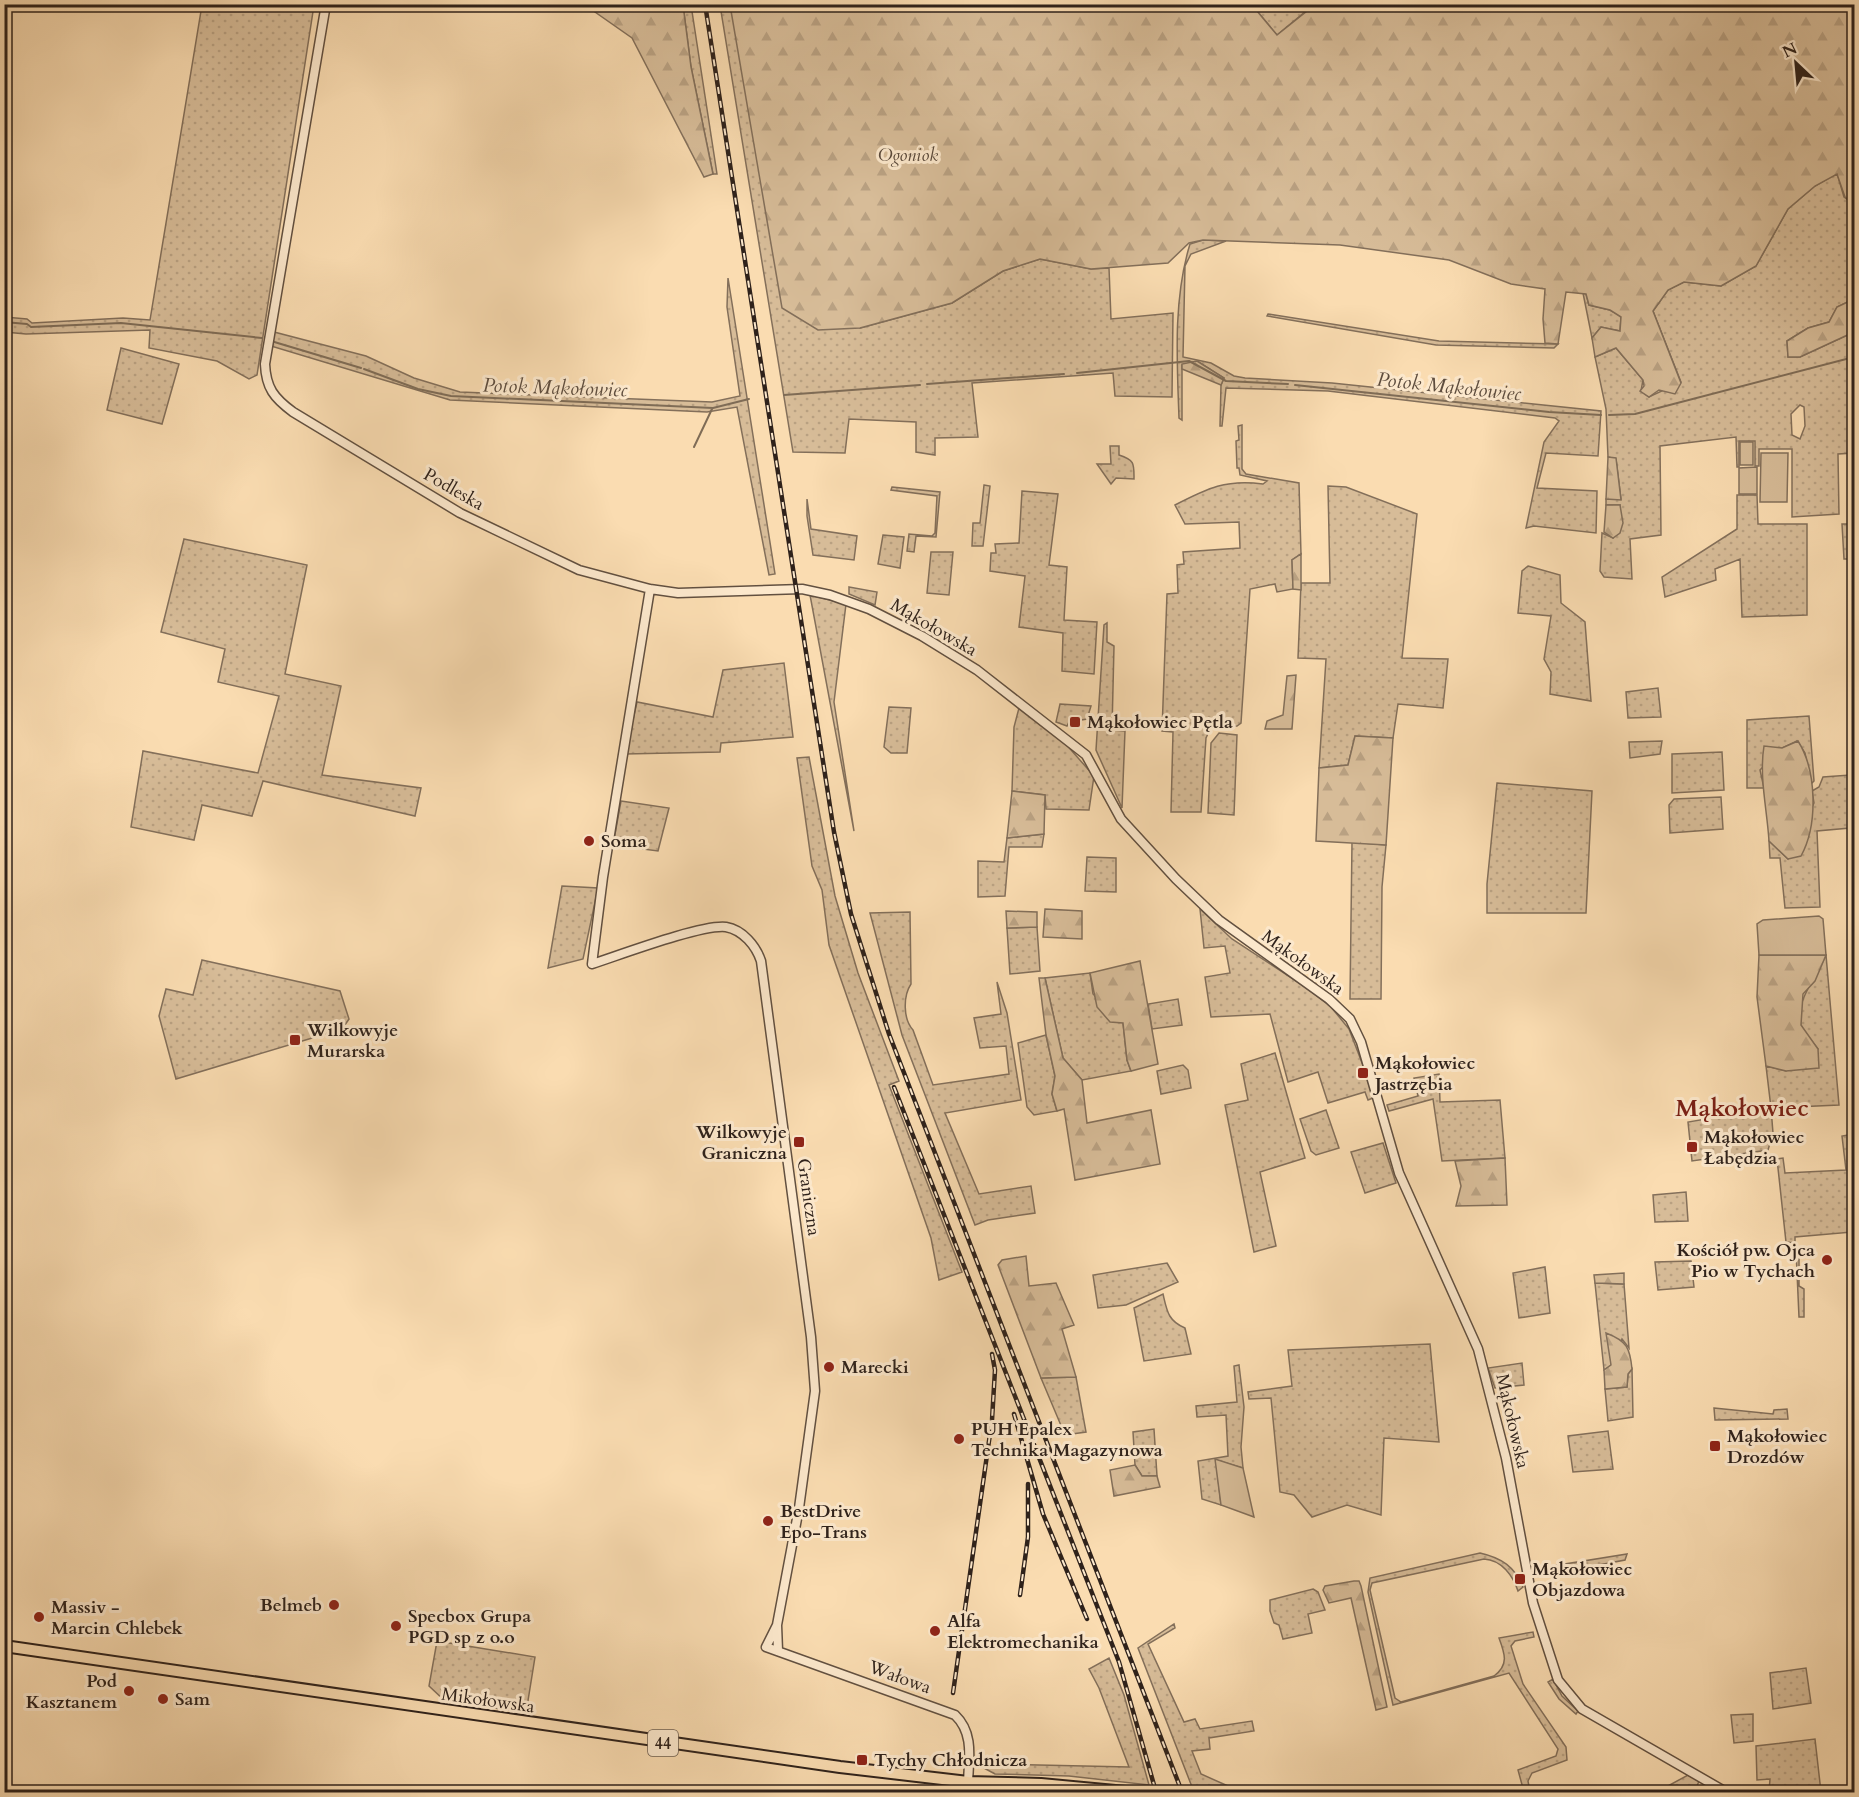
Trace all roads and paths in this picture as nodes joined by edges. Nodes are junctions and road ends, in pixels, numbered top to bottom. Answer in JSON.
{"nodes":[{"id":1,"x":326,"y":4,"type":"edge"},
{"id":2,"x":650,"y":589,"type":"junction"},
{"id":3,"x":777,"y":1625,"type":"junction"},
{"id":4,"x":4,"y":1646,"type":"edge"},
{"id":5,"x":778,"y":1651,"type":"junction"},
{"id":6,"x":968,"y":1782,"type":"junction"},
{"id":7,"x":1009,"y":1792,"type":"edge"},
{"id":8,"x":1126,"y":1792,"type":"edge"},
{"id":9,"x":1726,"y":1792,"type":"edge"}],
"edges":[{"from":1,"to":2,"type":"street","name":"Podleska"},
{"from":2,"to":3,"type":"street","name":"Graniczna"},
{"from":2,"to":9,"type":"street","name":"Mąkołowska"},
{"from":3,"to":5,"type":"street"},
{"from":3,"to":5,"type":"street","name":"Wałowa"},
{"from":4,"to":6,"type":"main road","name":"Mikołowska","number":"44"},
{"from":5,"to":6,"type":"street","name":"Wałowa"},
{"from":6,"to":7,"type":"main road","name":"Mikołowska","number":"44"},
{"from":6,"to":8,"type":"main road","name":"Mikołowska","number":"44"}]}
